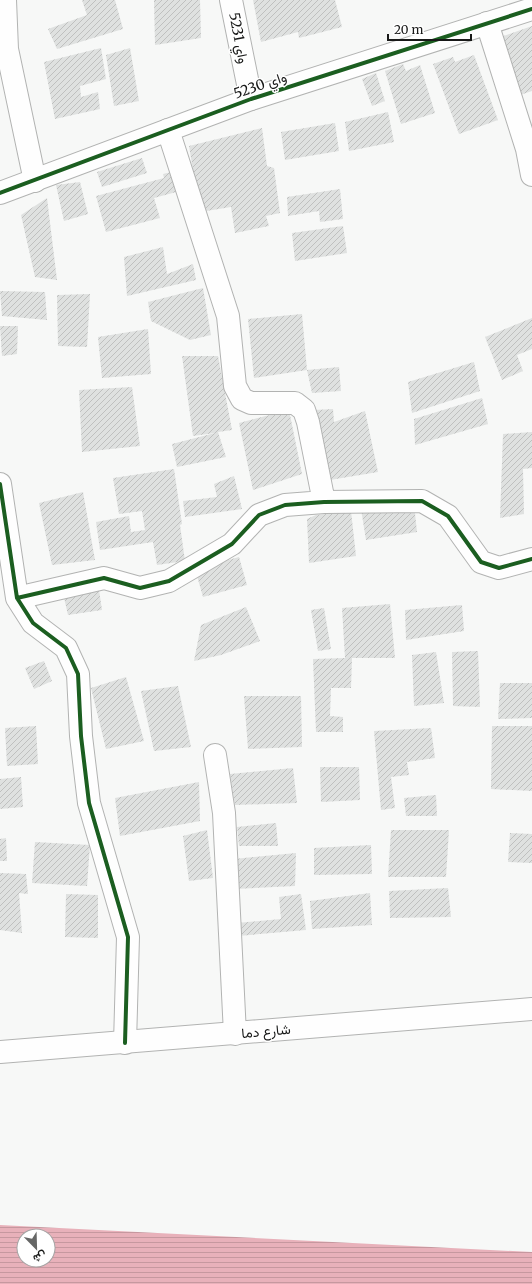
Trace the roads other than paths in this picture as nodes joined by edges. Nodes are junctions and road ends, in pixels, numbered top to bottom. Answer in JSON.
{"nodes":[{"id":1,"x":5,"y":0,"type":"edge"},
{"id":2,"x":231,"y":0,"type":"edge"},
{"id":3,"x":532,"y":9,"type":"edge"},
{"id":4,"x":487,"y":24,"type":"junction"},
{"id":5,"x":4,"y":49,"type":"edge"},
{"id":6,"x":250,"y":99,"type":"junction"},
{"id":7,"x":168,"y":130,"type":"junction"},
{"id":8,"x":532,"y":175,"type":"edge"},
{"id":9,"x":35,"y":181,"type":"junction"},
{"id":10,"x":0,"y":193,"type":"edge"},
{"id":11,"x":0,"y":484,"type":"edge"},
{"id":12,"x":324,"y":502,"type":"junction"},
{"id":13,"x":4,"y":532,"type":"edge"},
{"id":14,"x":532,"y":559,"type":"edge"},
{"id":15,"x":17,"y":598,"type":"junction"},
{"id":16,"x":215,"y":755,"type":"dead end"},
{"id":17,"x":532,"y":1009,"type":"edge"},
{"id":18,"x":235,"y":1034,"type":"junction"},
{"id":19,"x":125,"y":1043,"type":"junction"},
{"id":20,"x":0,"y":1052,"type":"edge"}],
"edges":[{"from":1,"to":5,"type":"street"},
{"from":2,"to":6,"type":"street","name":"واي 5231"},
{"from":3,"to":4,"type":"street","name":"واي 5230"},
{"from":4,"to":6,"type":"street","name":"واي 5230"},
{"from":4,"to":8,"type":"street"},
{"from":5,"to":9,"type":"street"},
{"from":6,"to":7,"type":"street","name":"واي 5230"},
{"from":7,"to":9,"type":"street","name":"واي 5230"},
{"from":7,"to":12,"type":"street"},
{"from":9,"to":10,"type":"street","name":"واي 5230"},
{"from":11,"to":13,"type":"street"},
{"from":12,"to":14,"type":"street"},
{"from":12,"to":15,"type":"street"},
{"from":13,"to":15,"type":"street"},
{"from":15,"to":19,"type":"street"},
{"from":16,"to":18,"type":"street"},
{"from":17,"to":18,"type":"street","name":"شارع دما"},
{"from":18,"to":19,"type":"street","name":"شارع دما"},
{"from":19,"to":20,"type":"street","name":"شارع دما"}]}
